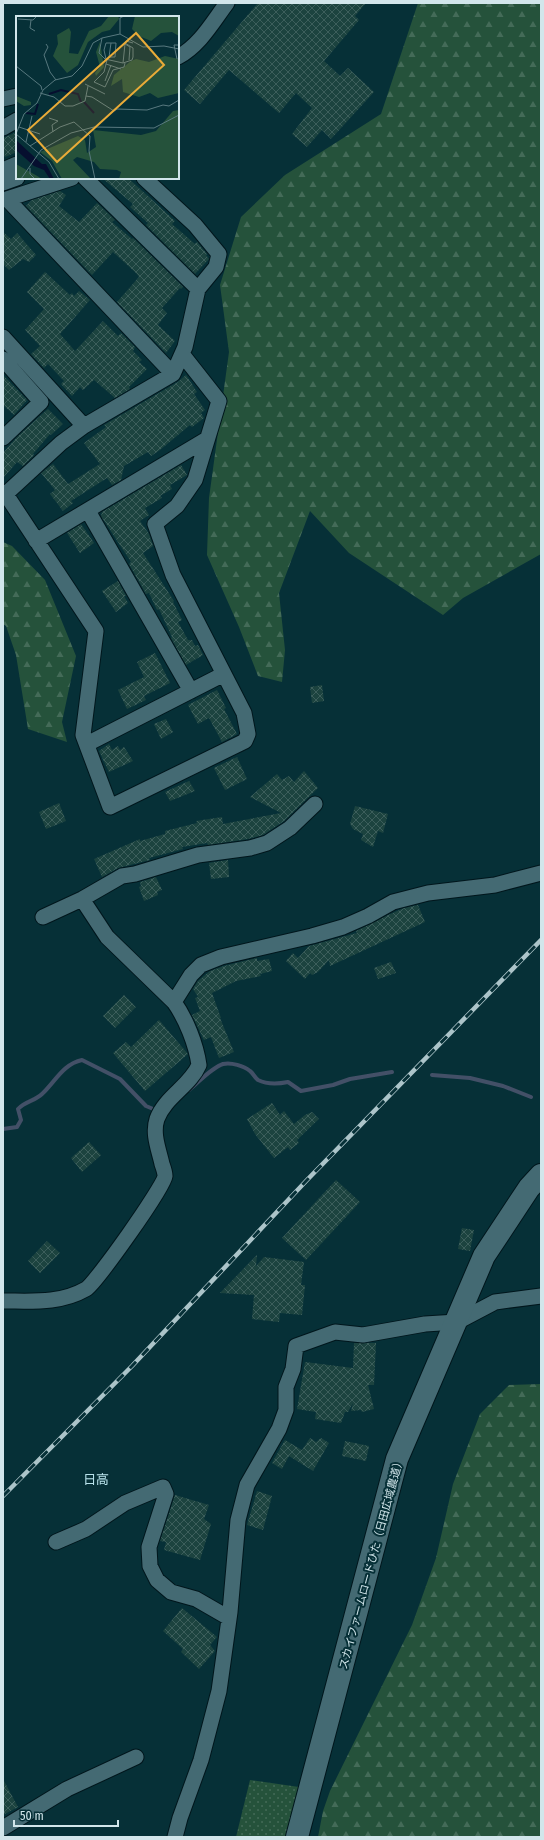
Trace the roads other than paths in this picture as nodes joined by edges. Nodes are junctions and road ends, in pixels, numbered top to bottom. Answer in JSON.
{"nodes":[{"id":1,"x":227,"y":3,"type":"edge"},
{"id":2,"x":179,"y":56,"type":"edge"},
{"id":3,"x":16,"y":96,"type":"edge"},
{"id":4,"x":3,"y":99,"type":"edge"},
{"id":5,"x":16,"y":121,"type":"edge"},
{"id":6,"x":3,"y":128,"type":"edge"},
{"id":7,"x":16,"y":164,"type":"edge"},
{"id":8,"x":3,"y":170,"type":"edge"},
{"id":9,"x":16,"y":178,"type":"edge"},
{"id":10,"x":69,"y":179,"type":"edge"},
{"id":11,"x":86,"y":179,"type":"edge"},
{"id":12,"x":145,"y":179,"type":"edge"},
{"id":13,"x":3,"y":183,"type":"edge"},
{"id":14,"x":5,"y":200,"type":"edge"},
{"id":15,"x":198,"y":289,"type":"junction"},
{"id":16,"x":3,"y":337,"type":"edge"},
{"id":17,"x":182,"y":354,"type":"junction"},
{"id":18,"x":3,"y":359,"type":"edge"},
{"id":19,"x":173,"y":374,"type":"junction"},
{"id":20,"x":84,"y":426,"type":"junction"},
{"id":21,"x":3,"y":438,"type":"edge"},
{"id":22,"x":207,"y":439,"type":"junction"},
{"id":23,"x":4,"y":494,"type":"edge"},
{"id":24,"x":88,"y":511,"type":"junction"},
{"id":25,"x":36,"y":541,"type":"junction"},
{"id":26,"x":224,"y":674,"type":"junction"},
{"id":27,"x":190,"y":691,"type":"junction"},
{"id":28,"x":87,"y":744,"type":"junction"},
{"id":29,"x":315,"y":804,"type":"dead end"},
{"id":30,"x":541,"y":873,"type":"edge"},
{"id":31,"x":82,"y":899,"type":"junction"},
{"id":32,"x":43,"y":917,"type":"dead end"},
{"id":33,"x":174,"y":1002,"type":"junction"},
{"id":34,"x":541,"y":1175,"type":"edge"},
{"id":35,"x":541,"y":1296,"type":"edge"},
{"id":36,"x":3,"y":1301,"type":"edge"},
{"id":37,"x":457,"y":1322,"type":"junction"},
{"id":38,"x":56,"y":1542,"type":"dead end"},
{"id":39,"x":229,"y":1618,"type":"junction"},
{"id":40,"x":136,"y":1757,"type":"dead end"},
{"id":41,"x":3,"y":1829,"type":"edge"},
{"id":42,"x":8,"y":1837,"type":"edge"},
{"id":43,"x":175,"y":1837,"type":"edge"},
{"id":44,"x":297,"y":1837,"type":"edge"}],
"edges":[{"from":1,"to":2,"type":"street"},
{"from":3,"to":4,"type":"street"},
{"from":5,"to":6,"type":"street"},
{"from":7,"to":8,"type":"street"},
{"from":9,"to":13,"type":"street"},
{"from":10,"to":14,"type":"street"},
{"from":11,"to":15,"type":"street"},
{"from":12,"to":15,"type":"street"},
{"from":14,"to":19,"type":"street"},
{"from":15,"to":17,"type":"street"},
{"from":16,"to":20,"type":"street"},
{"from":17,"to":19,"type":"street"},
{"from":17,"to":22,"type":"street"},
{"from":18,"to":21,"type":"street"},
{"from":19,"to":20,"type":"street"},
{"from":20,"to":23,"type":"street"},
{"from":22,"to":24,"type":"street"},
{"from":22,"to":26,"type":"street"},
{"from":23,"to":25,"type":"street"},
{"from":24,"to":25,"type":"street"},
{"from":24,"to":27,"type":"street"},
{"from":25,"to":28,"type":"street"},
{"from":26,"to":27,"type":"street"},
{"from":26,"to":28,"type":"street"},
{"from":27,"to":28,"type":"street"},
{"from":29,"to":31,"type":"street"},
{"from":30,"to":33,"type":"street"},
{"from":31,"to":32,"type":"street"},
{"from":31,"to":33,"type":"street"},
{"from":33,"to":36,"type":"street"},
{"from":34,"to":37,"type":"street","name":"スカイファームロードひた（日田広域農道）"},
{"from":35,"to":37,"type":"street"},
{"from":37,"to":39,"type":"street"},
{"from":37,"to":44,"type":"street","name":"スカイファームロードひた（日田広域農道）"},
{"from":38,"to":39,"type":"street"},
{"from":39,"to":43,"type":"street"},
{"from":40,"to":41,"type":"street"},
{"from":41,"to":42,"type":"street"}]}
